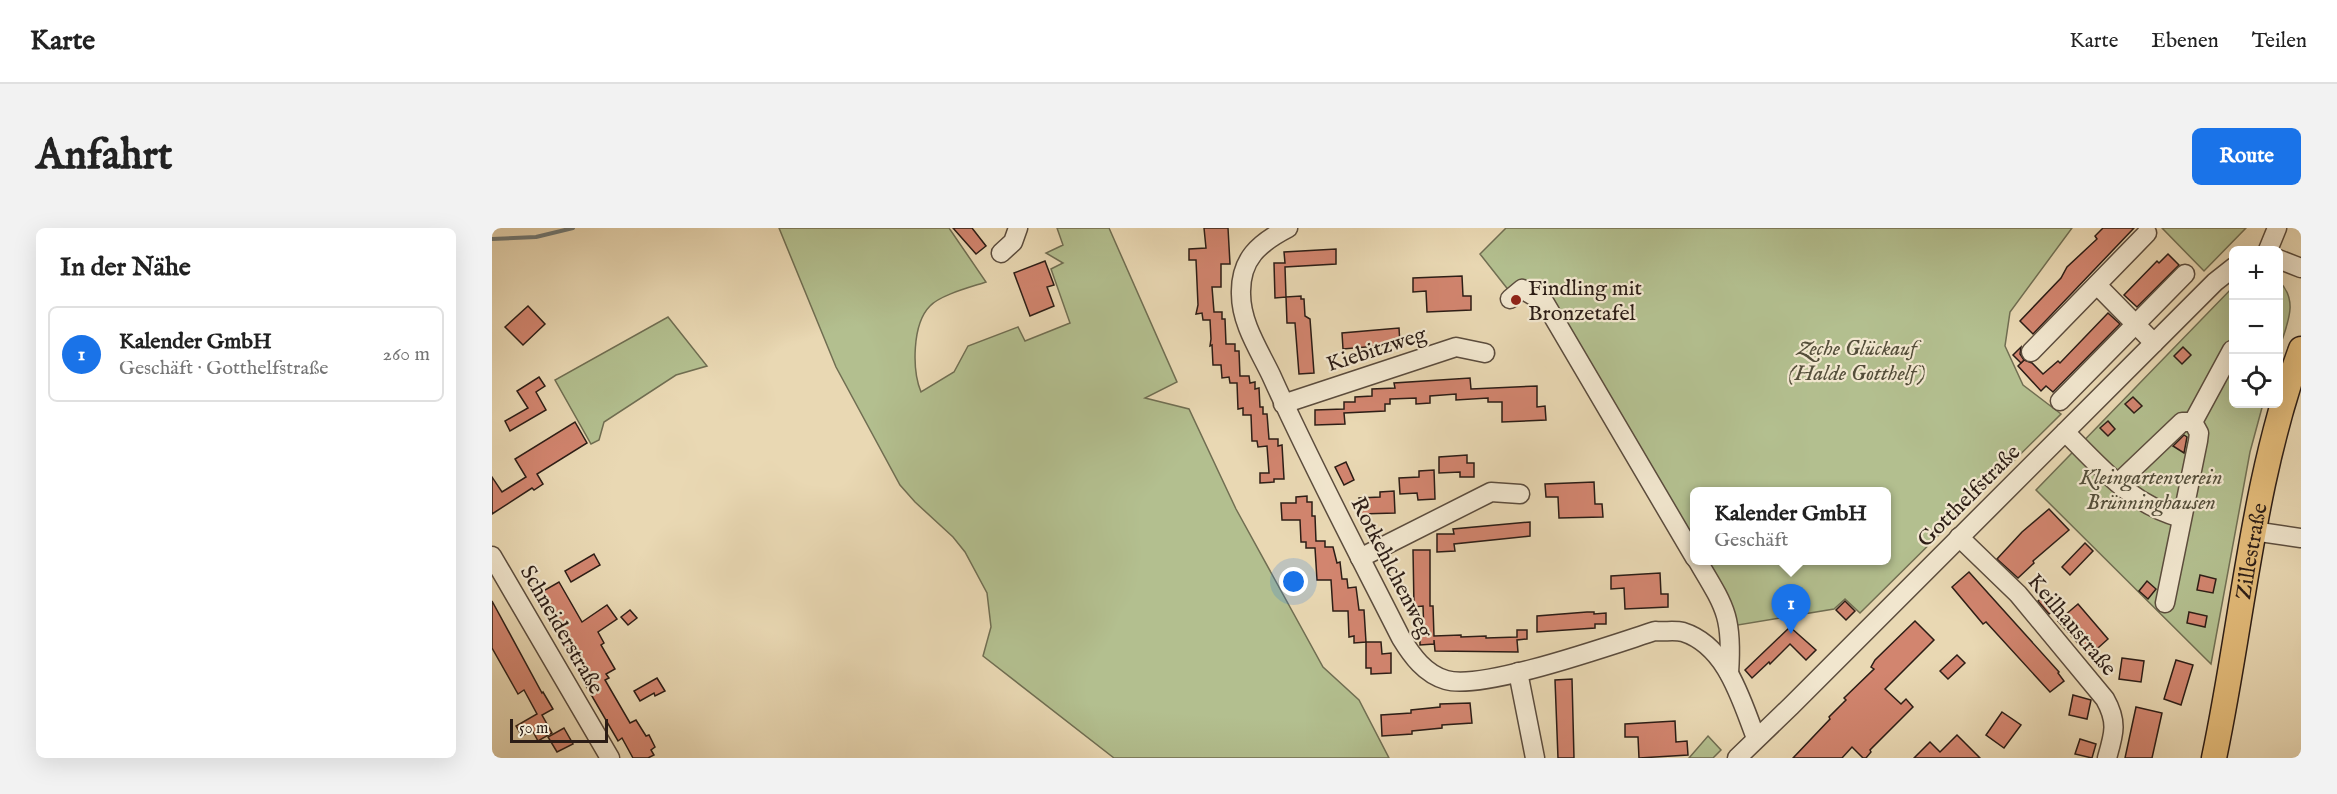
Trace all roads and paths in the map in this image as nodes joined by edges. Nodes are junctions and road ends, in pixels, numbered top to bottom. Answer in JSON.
{"nodes":[{"id":1,"x":1018,"y":228,"type":"edge"},
{"id":2,"x":1288,"y":228,"type":"edge"},
{"id":3,"x":2277,"y":228,"type":"edge"},
{"id":4,"x":2147,"y":233,"type":"dead end"},
{"id":5,"x":2270,"y":246,"type":"edge"},
{"id":6,"x":1001,"y":253,"type":"dead end"},
{"id":7,"x":2283,"y":261,"type":"edge"},
{"id":8,"x":2301,"y":268,"type":"edge"},
{"id":9,"x":2229,"y":271,"type":"edge"},
{"id":10,"x":2185,"y":274,"type":"dead end"},
{"id":11,"x":2097,"y":285,"type":"junction"},
{"id":12,"x":1510,"y":298,"type":"dead end"},
{"id":13,"x":2134,"y":323,"type":"junction"},
{"id":14,"x":2154,"y":343,"type":"junction"},
{"id":15,"x":2301,"y":349,"type":"edge"},
{"id":16,"x":2031,"y":352,"type":"dead end"},
{"id":17,"x":1485,"y":353,"type":"dead end"},
{"id":18,"x":2230,"y":354,"type":"edge"},
{"id":19,"x":2060,"y":401,"type":"dead end"},
{"id":20,"x":1283,"y":404,"type":"junction"},
{"id":21,"x":2193,"y":422,"type":"junction"},
{"id":22,"x":2065,"y":432,"type":"junction"},
{"id":23,"x":2118,"y":483,"type":"junction"},
{"id":24,"x":1520,"y":494,"type":"dead end"},
{"id":25,"x":2181,"y":518,"type":"junction"},
{"id":26,"x":2253,"y":531,"type":"junction"},
{"id":27,"x":1959,"y":537,"type":"junction"},
{"id":28,"x":2301,"y":538,"type":"edge"},
{"id":29,"x":1690,"y":549,"type":"edge"},
{"id":30,"x":492,"y":556,"type":"edge"},
{"id":31,"x":1360,"y":558,"type":"junction"},
{"id":32,"x":1700,"y":565,"type":"edge"},
{"id":33,"x":2165,"y":603,"type":"dead end"},
{"id":34,"x":1518,"y":672,"type":"junction"},
{"id":35,"x":1729,"y":673,"type":"junction"},
{"id":36,"x":1756,"y":738,"type":"junction"},
{"id":37,"x":1742,"y":756,"type":"edge"},
{"id":38,"x":610,"y":758,"type":"edge"},
{"id":39,"x":1535,"y":758,"type":"edge"},
{"id":40,"x":2107,"y":758,"type":"edge"},
{"id":41,"x":2214,"y":758,"type":"edge"}],
"edges":[{"from":1,"to":6,"type":"street"},
{"from":2,"to":20,"type":"street","name":"Rotkehlchenweg"},
{"from":3,"to":5,"type":"street"},
{"from":4,"to":11,"type":"street"},
{"from":7,"to":8,"type":"street"},
{"from":9,"to":14,"type":"street","name":"Gotthelfstraße"},
{"from":10,"to":13,"type":"street"},
{"from":11,"to":13,"type":"street"},
{"from":11,"to":16,"type":"street"},
{"from":12,"to":29,"type":"street"},
{"from":13,"to":14,"type":"street"},
{"from":13,"to":19,"type":"street"},
{"from":14,"to":22,"type":"street","name":"Gotthelfstraße"},
{"from":15,"to":26,"type":"main road","name":"Zillestraße"},
{"from":17,"to":20,"type":"street","name":"Kiebitzweg"},
{"from":18,"to":21,"type":"street"},
{"from":20,"to":31,"type":"street","name":"Rotkehlchenweg"},
{"from":21,"to":23,"type":"street"},
{"from":21,"to":25,"type":"street"},
{"from":22,"to":23,"type":"street"},
{"from":22,"to":27,"type":"street","name":"Gotthelfstraße"},
{"from":23,"to":25,"type":"street"},
{"from":24,"to":31,"type":"street"},
{"from":25,"to":33,"type":"street"},
{"from":26,"to":28,"type":"street"},
{"from":26,"to":41,"type":"main road","name":"Zillestraße"},
{"from":27,"to":36,"type":"street","name":"Gotthelfstraße"},
{"from":27,"to":40,"type":"street","name":"Keilhaustraße"},
{"from":30,"to":38,"type":"street","name":"Schneiderstraße"},
{"from":31,"to":34,"type":"street","name":"Rotkehlchenweg"},
{"from":32,"to":35,"type":"street"},
{"from":34,"to":35,"type":"street","name":"Rotkehlchenweg"},
{"from":34,"to":39,"type":"street"},
{"from":35,"to":36,"type":"street","name":"Rotkehlchenweg"},
{"from":36,"to":37,"type":"street","name":"Gotthelfstraße"}]}
